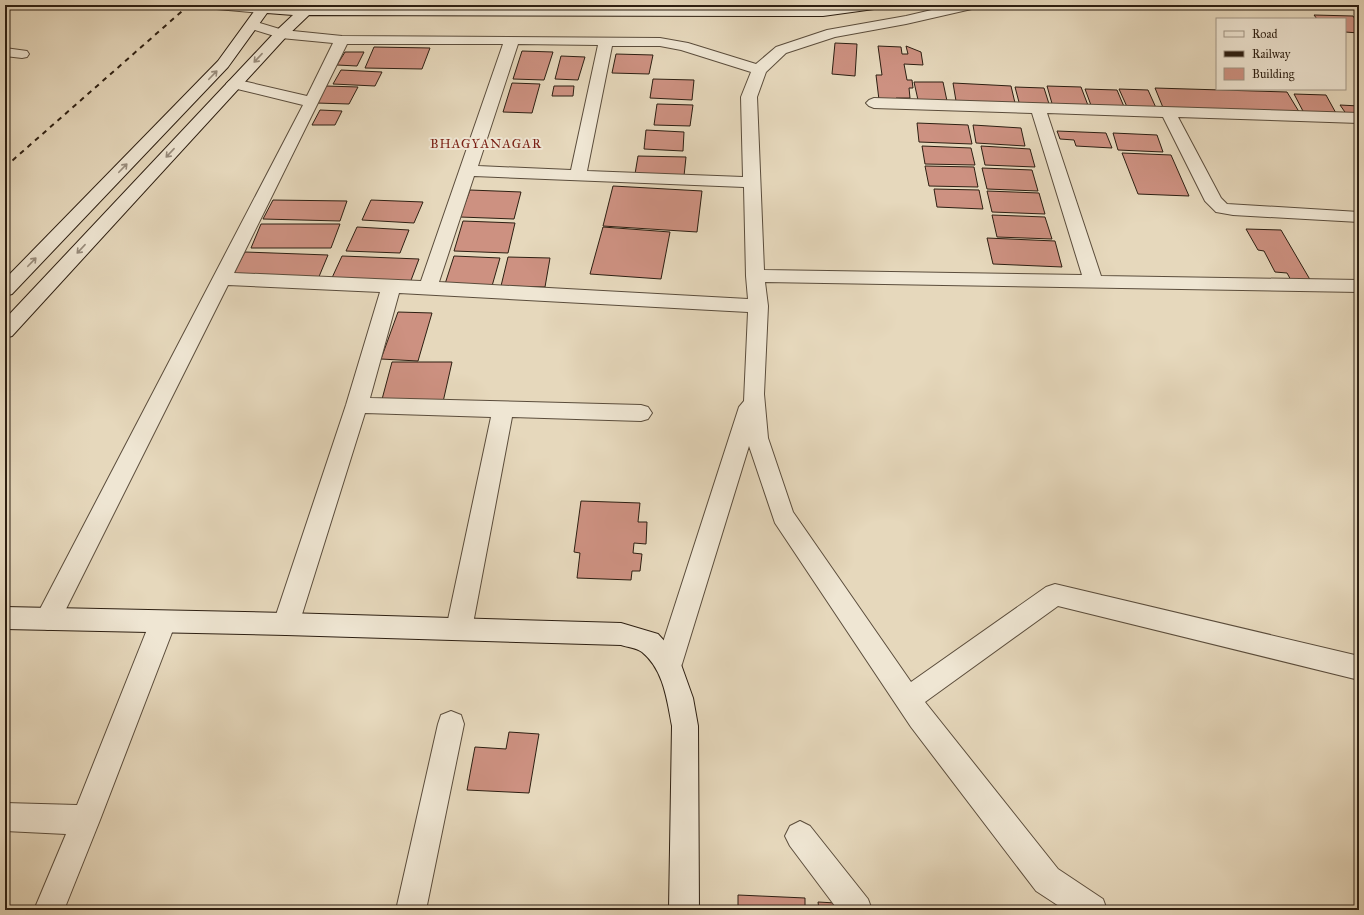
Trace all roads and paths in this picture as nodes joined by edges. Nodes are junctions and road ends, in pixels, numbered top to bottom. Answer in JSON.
{"nodes":[{"id":1,"x":217,"y":5,"type":"edge"},
{"id":2,"x":874,"y":5,"type":"edge"},
{"id":3,"x":971,"y":5,"type":"edge"},
{"id":4,"x":263,"y":9,"type":"junction"},
{"id":5,"x":305,"y":11,"type":"junction"},
{"id":6,"x":253,"y":26,"type":"junction"},
{"id":7,"x":281,"y":34,"type":"junction"},
{"id":8,"x":342,"y":40,"type":"junction"},
{"id":9,"x":512,"y":40,"type":"junction"},
{"id":10,"x":606,"y":41,"type":"junction"},
{"id":11,"x":5,"y":52,"type":"edge"},
{"id":12,"x":22,"y":54,"type":"dead end"},
{"id":13,"x":759,"y":70,"type":"junction"},
{"id":14,"x":234,"y":84,"type":"junction"},
{"id":15,"x":312,"y":102,"type":"junction"},
{"id":16,"x":874,"y":103,"type":"dead end"},
{"id":17,"x":1038,"y":108,"type":"junction"},
{"id":18,"x":1168,"y":112,"type":"junction"},
{"id":19,"x":1359,"y":118,"type":"edge"},
{"id":20,"x":468,"y":171,"type":"junction"},
{"id":21,"x":578,"y":176,"type":"junction"},
{"id":22,"x":752,"y":182,"type":"junction"},
{"id":23,"x":1359,"y":217,"type":"edge"},
{"id":24,"x":755,"y":276,"type":"junction"},
{"id":25,"x":222,"y":280,"type":"junction"},
{"id":26,"x":1093,"y":281,"type":"junction"},
{"id":27,"x":1359,"y":286,"type":"edge"},
{"id":28,"x":391,"y":288,"type":"junction"},
{"id":29,"x":428,"y":288,"type":"junction"},
{"id":30,"x":5,"y":290,"type":"edge"},
{"id":31,"x":758,"y":306,"type":"junction"},
{"id":32,"x":5,"y":331,"type":"edge"},
{"id":33,"x":754,"y":394,"type":"junction"},
{"id":34,"x":357,"y":405,"type":"junction"},
{"id":35,"x":503,"y":409,"type":"junction"},
{"id":36,"x":641,"y":413,"type":"dead end"},
{"id":37,"x":5,"y":618,"type":"edge"},
{"id":38,"x":48,"y":619,"type":"junction"},
{"id":39,"x":163,"y":622,"type":"junction"},
{"id":40,"x":286,"y":624,"type":"junction"},
{"id":41,"x":458,"y":629,"type":"junction"},
{"id":42,"x":669,"y":664,"type":"junction"},
{"id":43,"x":1359,"y":668,"type":"edge"},
{"id":44,"x":908,"y":700,"type":"junction"},
{"id":45,"x":451,"y":724,"type":"dead end"},
{"id":46,"x":5,"y":817,"type":"edge"},
{"id":47,"x":86,"y":820,"type":"junction"},
{"id":48,"x":800,"y":836,"type":"dead end"},
{"id":49,"x":49,"y":910,"type":"edge"},
{"id":50,"x":411,"y":910,"type":"edge"},
{"id":51,"x":684,"y":910,"type":"edge"},
{"id":52,"x":857,"y":910,"type":"edge"},
{"id":53,"x":1092,"y":910,"type":"edge"}],
"edges":[{"from":1,"to":4,"type":"street"},
{"from":2,"to":5,"type":"street"},
{"from":3,"to":13,"type":"street"},
{"from":4,"to":5,"type":"street"},
{"from":4,"to":6,"type":"street"},
{"from":5,"to":7,"type":"street"},
{"from":6,"to":7,"type":"street"},
{"from":30,"to":6,"type":"street","one_way":true},
{"from":7,"to":8,"type":"street"},
{"from":7,"to":14,"type":"street","one_way":true},
{"from":8,"to":9,"type":"street"},
{"from":8,"to":15,"type":"street"},
{"from":9,"to":10,"type":"street"},
{"from":9,"to":20,"type":"street"},
{"from":10,"to":13,"type":"street"},
{"from":10,"to":21,"type":"street"},
{"from":11,"to":12,"type":"street"},
{"from":13,"to":22,"type":"street"},
{"from":14,"to":15,"type":"street"},
{"from":14,"to":32,"type":"street","one_way":true},
{"from":15,"to":25,"type":"street"},
{"from":16,"to":17,"type":"street"},
{"from":17,"to":18,"type":"street"},
{"from":17,"to":26,"type":"street"},
{"from":18,"to":19,"type":"street"},
{"from":18,"to":23,"type":"street"},
{"from":20,"to":21,"type":"street"},
{"from":20,"to":29,"type":"street"},
{"from":21,"to":22,"type":"street"},
{"from":22,"to":24,"type":"street"},
{"from":24,"to":26,"type":"street"},
{"from":24,"to":31,"type":"street"},
{"from":25,"to":28,"type":"street"},
{"from":25,"to":38,"type":"street"},
{"from":26,"to":27,"type":"street"},
{"from":28,"to":29,"type":"street"},
{"from":28,"to":34,"type":"street"},
{"from":29,"to":31,"type":"street"},
{"from":31,"to":33,"type":"street"},
{"from":33,"to":42,"type":"street"},
{"from":33,"to":44,"type":"street"},
{"from":34,"to":35,"type":"street"},
{"from":34,"to":40,"type":"street"},
{"from":35,"to":36,"type":"street"},
{"from":35,"to":41,"type":"street"},
{"from":37,"to":38,"type":"street"},
{"from":38,"to":39,"type":"street"},
{"from":39,"to":40,"type":"street"},
{"from":39,"to":47,"type":"street"},
{"from":40,"to":41,"type":"street"},
{"from":41,"to":42,"type":"street"},
{"from":42,"to":51,"type":"street"},
{"from":43,"to":44,"type":"street"},
{"from":44,"to":53,"type":"street"},
{"from":45,"to":50,"type":"street"},
{"from":46,"to":47,"type":"street"},
{"from":47,"to":49,"type":"street"},
{"from":48,"to":52,"type":"street"}]}
